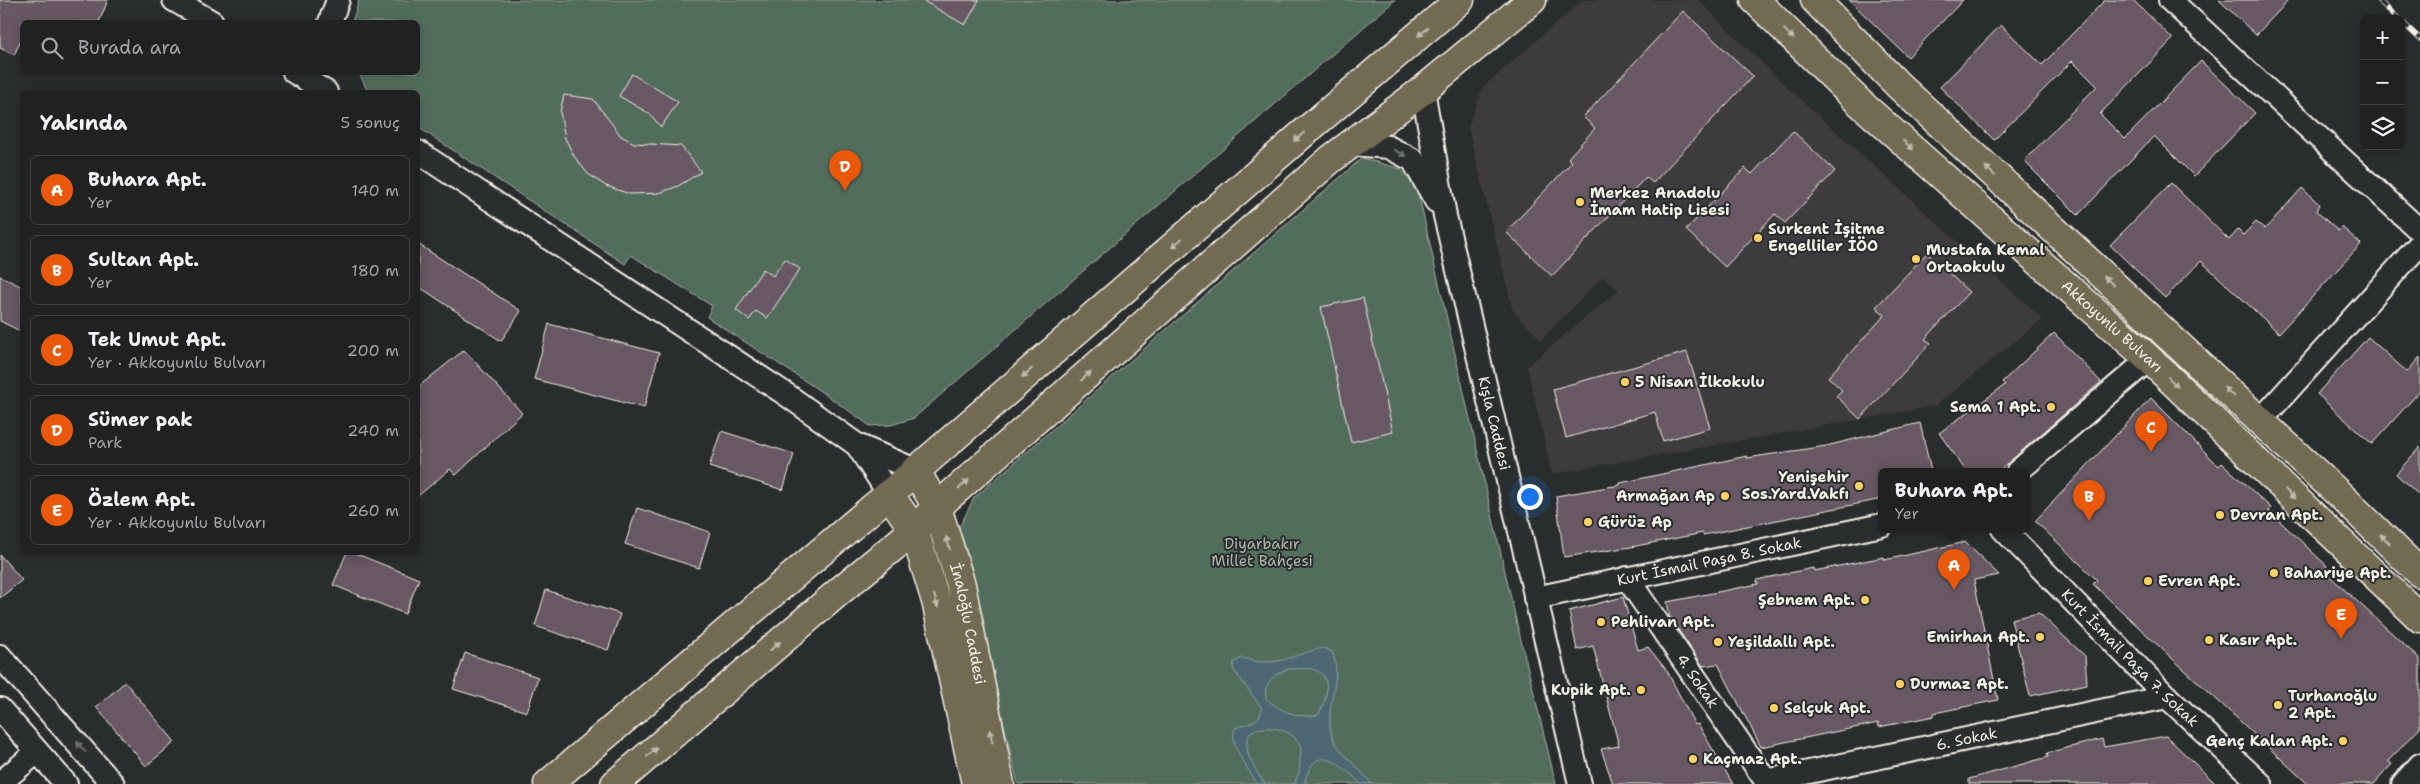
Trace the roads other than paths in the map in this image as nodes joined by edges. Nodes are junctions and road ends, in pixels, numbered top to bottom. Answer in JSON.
{"nodes":[{"id":1,"x":174,"y":0,"type":"edge"},
{"id":2,"x":338,"y":0,"type":"edge"},
{"id":3,"x":1460,"y":0,"type":"edge"},
{"id":4,"x":1532,"y":0,"type":"edge"},
{"id":5,"x":1754,"y":0,"type":"edge"},
{"id":6,"x":2170,"y":0,"type":"edge"},
{"id":7,"x":1824,"y":3,"type":"edge"},
{"id":8,"x":209,"y":20,"type":"edge"},
{"id":9,"x":331,"y":20,"type":"edge"},
{"id":10,"x":300,"y":75,"type":"edge"},
{"id":11,"x":320,"y":84,"type":"edge"},
{"id":12,"x":1423,"y":90,"type":"junction"},
{"id":13,"x":1352,"y":144,"type":"junction"},
{"id":14,"x":420,"y":153,"type":"edge"},
{"id":15,"x":1445,"y":216,"type":"junction"},
{"id":16,"x":2420,"y":231,"type":"edge"},
{"id":17,"x":2420,"y":244,"type":"edge"},
{"id":18,"x":2150,"y":359,"type":"junction"},
{"id":19,"x":2260,"y":421,"type":"junction"},
{"id":20,"x":857,"y":445,"type":"junction"},
{"id":21,"x":2022,"y":468,"type":"edge"},
{"id":22,"x":915,"y":470,"type":"junction"},
{"id":23,"x":889,"y":494,"type":"junction"},
{"id":24,"x":937,"y":507,"type":"junction"},
{"id":25,"x":1878,"y":526,"type":"edge"},
{"id":26,"x":914,"y":530,"type":"junction"},
{"id":27,"x":2007,"y":533,"type":"edge"},
{"id":28,"x":2420,"y":573,"type":"edge"},
{"id":29,"x":1627,"y":578,"type":"junction"},
{"id":30,"x":1536,"y":598,"type":"junction"},
{"id":31,"x":2420,"y":618,"type":"edge"},
{"id":32,"x":0,"y":656,"type":"edge"},
{"id":33,"x":2167,"y":697,"type":"junction"},
{"id":34,"x":0,"y":709,"type":"edge"},
{"id":35,"x":36,"y":752,"type":"junction"},
{"id":36,"x":2420,"y":765,"type":"edge"},
{"id":37,"x":1767,"y":782,"type":"edge"},
{"id":38,"x":0,"y":783,"type":"edge"},
{"id":39,"x":66,"y":784,"type":"edge"},
{"id":40,"x":113,"y":784,"type":"edge"},
{"id":41,"x":548,"y":784,"type":"edge"},
{"id":42,"x":614,"y":784,"type":"edge"},
{"id":43,"x":976,"y":784,"type":"edge"},
{"id":44,"x":1000,"y":784,"type":"edge"},
{"id":45,"x":1580,"y":784,"type":"edge"},
{"id":46,"x":2261,"y":784,"type":"edge"},
{"id":47,"x":2403,"y":784,"type":"edge"}],
"edges":[{"from":1,"to":8,"type":"street"},
{"from":2,"to":9,"type":"street"},
{"from":3,"to":22,"type":"main road","one_way":true},
{"from":4,"to":12,"type":"main road"},
{"from":5,"to":18,"type":"main road","name":"Akkoyunlu Bulvarı","one_way":true},
{"from":6,"to":16,"type":"street"},
{"from":19,"to":7,"type":"main road","name":"Akkoyunlu Bulvarı","one_way":true},
{"from":10,"to":11,"type":"street"},
{"from":12,"to":13,"type":"main road"},
{"from":12,"to":15,"type":"street","name":"Kışla Caddesi"},
{"from":13,"to":15,"type":"street","one_way":true},
{"from":24,"to":13,"type":"main road","one_way":true},
{"from":14,"to":20,"type":"street"},
{"from":15,"to":30,"type":"street","name":"Kışla Caddesi"},
{"from":17,"to":19,"type":"street"},
{"from":18,"to":21,"type":"street"},
{"from":18,"to":31,"type":"main road","name":"Akkoyunlu Bulvarı","one_way":true},
{"from":28,"to":19,"type":"main road","name":"Akkoyunlu Bulvarı","one_way":true},
{"from":20,"to":22,"type":"street"},
{"from":20,"to":23,"type":"street"},
{"from":22,"to":23,"type":"main road"},
{"from":22,"to":24,"type":"main road","name":"İnaloğlu Caddesi"},
{"from":23,"to":26,"type":"main road","name":"İnaloğlu Caddesi"},
{"from":23,"to":41,"type":"main road"},
{"from":24,"to":26,"type":"main road"},
{"from":44,"to":24,"type":"main road","name":"İnaloğlu Caddesi","one_way":true},
{"from":25,"to":29,"type":"street","name":"Kurt İsmail Paşa 8. Sokak"},
{"from":42,"to":26,"type":"main road","one_way":true},
{"from":26,"to":43,"type":"main road","name":"İnaloğlu Caddesi","one_way":true},
{"from":27,"to":33,"type":"street","name":"Kurt İsmail Paşa 7. Sokak"},
{"from":29,"to":30,"type":"street","name":"Kurt İsmail Paşa 8. Sokak"},
{"from":29,"to":37,"type":"street","name":"4. Sokak"},
{"from":30,"to":45,"type":"street","name":"Kışla Caddesi"},
{"from":40,"to":32,"type":"street","one_way":true},
{"from":33,"to":37,"type":"street","name":"6. Sokak"},
{"from":33,"to":46,"type":"street","name":"Kurt İsmail Paşa 7. Sokak"},
{"from":34,"to":35,"type":"street"},
{"from":35,"to":38,"type":"street"},
{"from":35,"to":39,"type":"street"},
{"from":36,"to":47,"type":"street"}]}
